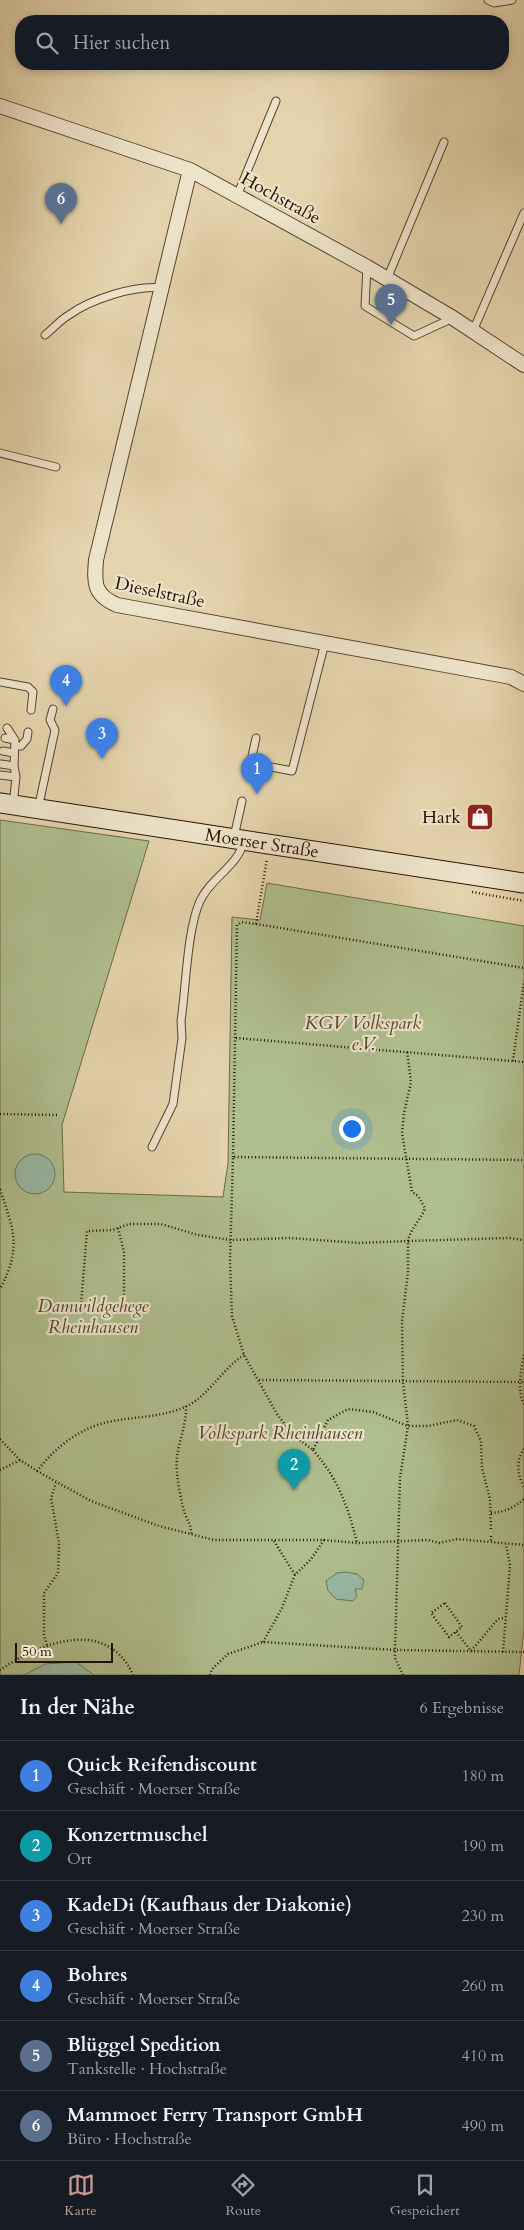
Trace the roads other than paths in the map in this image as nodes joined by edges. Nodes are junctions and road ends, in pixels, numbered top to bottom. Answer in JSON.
{"nodes":[{"id":1,"x":488,"y":0,"type":"edge"},
{"id":2,"x":512,"y":0,"type":"edge"},
{"id":3,"x":276,"y":101,"type":"dead end"},
{"id":4,"x":0,"y":106,"type":"edge"},
{"id":5,"x":444,"y":142,"type":"dead end"},
{"id":6,"x":190,"y":170,"type":"junction"},
{"id":7,"x":237,"y":196,"type":"junction"},
{"id":8,"x":524,"y":213,"type":"edge"},
{"id":9,"x":367,"y":267,"type":"junction"},
{"id":10,"x":387,"y":279,"type":"junction"},
{"id":11,"x":162,"y":288,"type":"junction"},
{"id":12,"x":453,"y":318,"type":"junction"},
{"id":13,"x":473,"y":331,"type":"junction"},
{"id":14,"x":45,"y":335,"type":"dead end"},
{"id":15,"x":524,"y":365,"type":"edge"},
{"id":16,"x":0,"y":453,"type":"edge"},
{"id":17,"x":56,"y":467,"type":"dead end"},
{"id":18,"x":325,"y":643,"type":"junction"},
{"id":19,"x":0,"y":682,"type":"edge"},
{"id":20,"x":524,"y":684,"type":"edge"},
{"id":21,"x":52,"y":709,"type":"dead end"},
{"id":22,"x":31,"y":710,"type":"dead end"},
{"id":23,"x":7,"y":728,"type":"dead end"},
{"id":24,"x":28,"y":732,"type":"dead end"},
{"id":25,"x":5,"y":738,"type":"dead end"},
{"id":26,"x":256,"y":738,"type":"dead end"},
{"id":27,"x":15,"y":746,"type":"junction"},
{"id":28,"x":4,"y":751,"type":"dead end"},
{"id":29,"x":1,"y":764,"type":"dead end"},
{"id":30,"x":14,"y":766,"type":"junction"},
{"id":31,"x":0,"y":775,"type":"edge"},
{"id":32,"x":16,"y":777,"type":"junction"},
{"id":33,"x":242,"y":801,"type":"dead end"},
{"id":34,"x":6,"y":804,"type":"edge"},
{"id":35,"x":38,"y":809,"type":"junction"},
{"id":36,"x":239,"y":839,"type":"junction"},
{"id":37,"x":524,"y":883,"type":"edge"},
{"id":38,"x":152,"y":1147,"type":"dead end"}],
"edges":[{"from":1,"to":2,"type":"lane"},
{"from":3,"to":7,"type":"lane"},
{"from":4,"to":6,"type":"street","name":"Hochstraße"},
{"from":5,"to":10,"type":"lane"},
{"from":6,"to":7,"type":"street","name":"Hochstraße"},
{"from":6,"to":11,"type":"street","name":"Dieselstraße"},
{"from":7,"to":9,"type":"street","name":"Hochstraße"},
{"from":8,"to":13,"type":"lane"},
{"from":9,"to":10,"type":"street","name":"Hochstraße"},
{"from":9,"to":12,"type":"lane"},
{"from":10,"to":12,"type":"street","name":"Hochstraße"},
{"from":11,"to":14,"type":"lane"},
{"from":11,"to":18,"type":"street","name":"Dieselstraße"},
{"from":12,"to":13,"type":"street","name":"Hochstraße"},
{"from":13,"to":15,"type":"street","name":"Hochstraße"},
{"from":16,"to":17,"type":"lane"},
{"from":18,"to":20,"type":"street","name":"Dieselstraße"},
{"from":18,"to":26,"type":"lane"},
{"from":19,"to":22,"type":"lane"},
{"from":21,"to":35,"type":"lane"},
{"from":23,"to":27,"type":"lane"},
{"from":24,"to":27,"type":"lane"},
{"from":25,"to":27,"type":"lane"},
{"from":27,"to":28,"type":"lane"},
{"from":27,"to":30,"type":"lane"},
{"from":29,"to":30,"type":"lane"},
{"from":30,"to":32,"type":"lane"},
{"from":31,"to":32,"type":"lane"},
{"from":32,"to":34,"type":"lane"},
{"from":33,"to":36,"type":"lane"},
{"from":34,"to":35,"type":"main road","name":"Moerser Straße"},
{"from":35,"to":36,"type":"main road","name":"Moerser Straße"},
{"from":36,"to":37,"type":"main road","name":"Moerser Straße"},
{"from":36,"to":38,"type":"lane"}]}
